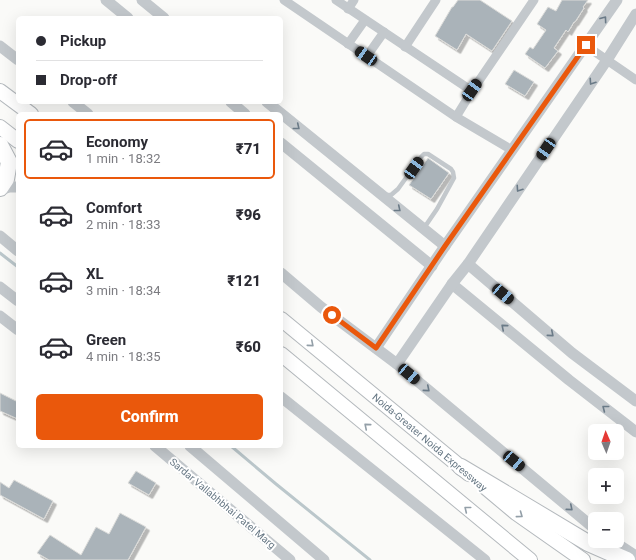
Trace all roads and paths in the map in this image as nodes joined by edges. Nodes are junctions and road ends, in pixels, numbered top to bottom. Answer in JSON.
{"nodes":[{"id":1,"x":106,"y":0,"type":"edge"},
{"id":2,"x":142,"y":0,"type":"edge"},
{"id":3,"x":284,"y":0,"type":"edge"},
{"id":4,"x":336,"y":0,"type":"edge"},
{"id":5,"x":354,"y":0,"type":"edge"},
{"id":6,"x":436,"y":0,"type":"edge"},
{"id":7,"x":534,"y":0,"type":"edge"},
{"id":8,"x":618,"y":0,"type":"edge"},
{"id":9,"x":348,"y":9,"type":"junction"},
{"id":10,"x":636,"y":14,"type":"edge"},
{"id":11,"x":126,"y":16,"type":"edge"},
{"id":12,"x":162,"y":16,"type":"edge"},
{"id":13,"x":365,"y":20,"type":"junction"},
{"id":14,"x":384,"y":32,"type":"junction"},
{"id":15,"x":348,"y":44,"type":"junction"},
{"id":16,"x":586,"y":45,"type":"junction"},
{"id":17,"x":0,"y":46,"type":"edge"},
{"id":18,"x":405,"y":47,"type":"junction"},
{"id":19,"x":366,"y":56,"type":"junction"},
{"id":20,"x":16,"y":58,"type":"edge"},
{"id":21,"x":606,"y":60,"type":"junction"},
{"id":22,"x":636,"y":80,"type":"edge"},
{"id":23,"x":472,"y":90,"type":"junction"},
{"id":24,"x":0,"y":91,"type":"edge"},
{"id":25,"x":16,"y":103,"type":"edge"},
{"id":26,"x":18,"y":104,"type":"edge"},
{"id":27,"x":76,"y":104,"type":"edge"},
{"id":28,"x":234,"y":104,"type":"edge"},
{"id":29,"x":269,"y":104,"type":"edge"},
{"id":30,"x":28,"y":112,"type":"edge"},
{"id":31,"x":86,"y":112,"type":"edge"},
{"id":32,"x":244,"y":112,"type":"edge"},
{"id":33,"x":279,"y":112,"type":"edge"},
{"id":34,"x":283,"y":115,"type":"edge"},
{"id":35,"x":456,"y":117,"type":"junction"},
{"id":36,"x":0,"y":127,"type":"edge"},
{"id":37,"x":16,"y":139,"type":"edge"},
{"id":38,"x":0,"y":145,"type":"edge"},
{"id":39,"x":283,"y":145,"type":"edge"},
{"id":40,"x":512,"y":150,"type":"junction"},
{"id":41,"x":16,"y":187,"type":"edge"},
{"id":42,"x":0,"y":189,"type":"edge"},
{"id":43,"x":381,"y":195,"type":"junction"},
{"id":44,"x":423,"y":229,"type":"junction"},
{"id":45,"x":0,"y":236,"type":"edge"},
{"id":46,"x":445,"y":246,"type":"junction"},
{"id":47,"x":16,"y":249,"type":"edge"},
{"id":48,"x":468,"y":264,"type":"junction"},
{"id":49,"x":432,"y":266,"type":"junction"},
{"id":50,"x":283,"y":274,"type":"edge"},
{"id":51,"x":452,"y":284,"type":"junction"},
{"id":52,"x":0,"y":287,"type":"edge"},
{"id":53,"x":16,"y":299,"type":"edge"},
{"id":54,"x":0,"y":316,"type":"edge"},
{"id":55,"x":283,"y":321,"type":"edge"},
{"id":56,"x":16,"y":328,"type":"edge"},
{"id":57,"x":376,"y":348,"type":"junction"},
{"id":58,"x":283,"y":356,"type":"edge"},
{"id":59,"x":397,"y":364,"type":"junction"},
{"id":60,"x":283,"y":400,"type":"edge"},
{"id":61,"x":636,"y":401,"type":"edge"},
{"id":62,"x":636,"y":432,"type":"edge"},
{"id":63,"x":157,"y":448,"type":"edge"},
{"id":64,"x":192,"y":448,"type":"edge"},
{"id":65,"x":461,"y":467,"type":"junction"},
{"id":66,"x":588,"y":523,"type":"edge"},
{"id":67,"x":624,"y":548,"type":"edge"},
{"id":68,"x":636,"y":556,"type":"edge"},
{"id":69,"x":290,"y":560,"type":"edge"},
{"id":70,"x":324,"y":560,"type":"edge"},
{"id":71,"x":485,"y":560,"type":"edge"},
{"id":72,"x":530,"y":560,"type":"edge"},
{"id":73,"x":583,"y":560,"type":"edge"},
{"id":74,"x":627,"y":560,"type":"edge"}],
"edges":[{"from":1,"to":11,"type":"street"},
{"from":2,"to":12,"type":"street"},
{"from":3,"to":15,"type":"street"},
{"from":4,"to":9,"type":"street"},
{"from":5,"to":9,"type":"street"},
{"from":6,"to":18,"type":"street"},
{"from":7,"to":23,"type":"street"},
{"from":16,"to":8,"type":"street","one_way":true},
{"from":9,"to":13,"type":"street"},
{"from":10,"to":21,"type":"street"},
{"from":13,"to":14,"type":"street"},
{"from":13,"to":15,"type":"street"},
{"from":14,"to":18,"type":"street"},
{"from":14,"to":19,"type":"street"},
{"from":15,"to":19,"type":"street"},
{"from":16,"to":21,"type":"street"},
{"from":16,"to":40,"type":"street"},
{"from":17,"to":20,"type":"street"},
{"from":18,"to":23,"type":"street"},
{"from":19,"to":35,"type":"street"},
{"from":21,"to":22,"type":"street"},
{"from":21,"to":48,"type":"street","one_way":true},
{"from":23,"to":35,"type":"street"},
{"from":24,"to":25,"type":"highway"},
{"from":26,"to":30,"type":"highway"},
{"from":27,"to":31,"type":"street"},
{"from":28,"to":32,"type":"street"},
{"from":29,"to":33,"type":"street","one_way":true},
{"from":34,"to":43,"type":"street","one_way":true},
{"from":35,"to":40,"type":"street"},
{"from":36,"to":37,"type":"highway"},
{"from":38,"to":42,"type":"highway"},
{"from":39,"to":49,"type":"street"},
{"from":40,"to":46,"type":"street"},
{"from":41,"to":42,"type":"street"},
{"from":43,"to":44,"type":"street","one_way":true},
{"from":43,"to":44,"type":"lane"},
{"from":44,"to":46,"type":"street"},
{"from":45,"to":47,"type":"street"},
{"from":46,"to":49,"type":"street"},
{"from":48,"to":51,"type":"street"},
{"from":48,"to":61,"type":"street","one_way":true},
{"from":49,"to":57,"type":"street"},
{"from":50,"to":57,"type":"street"},
{"from":51,"to":59,"type":"street"},
{"from":62,"to":51,"type":"street","one_way":true},
{"from":52,"to":53,"type":"street"},
{"from":54,"to":56,"type":"street"},
{"from":55,"to":65,"type":"highway","name":"Noida-Greater Noida Expressway","one_way":true},
{"from":57,"to":59,"type":"street"},
{"from":72,"to":58,"type":"highway","one_way":true},
{"from":59,"to":66,"type":"street","one_way":true},
{"from":60,"to":71,"type":"street"},
{"from":63,"to":69,"type":"street","name":"Sardar Vallabhbhai Patel Marg"},
{"from":64,"to":70,"type":"street","name":"Sardar Vallabhbhai Patel Marg"},
{"from":65,"to":73,"type":"highway","name":"Noida-Greater Noida Expressway","one_way":true},
{"from":65,"to":74,"type":"highway"},
{"from":67,"to":68,"type":"street"}]}
